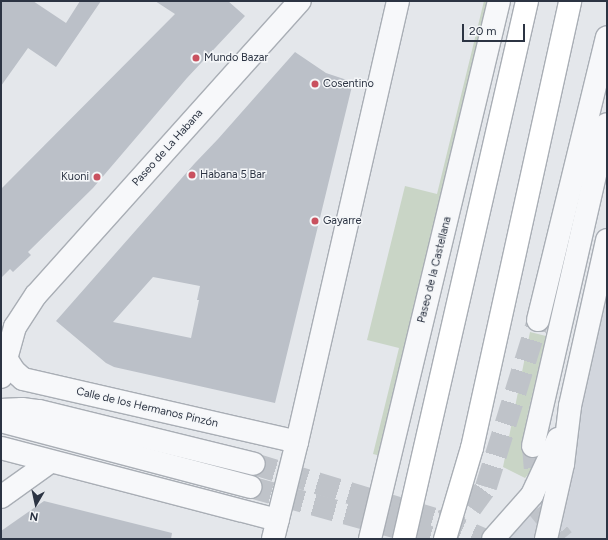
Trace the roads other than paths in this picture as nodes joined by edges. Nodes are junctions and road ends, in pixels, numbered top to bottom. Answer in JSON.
{"nodes":[{"id":1,"x":300,"y":1,"type":"edge"},
{"id":2,"x":398,"y":1,"type":"edge"},
{"id":3,"x":499,"y":1,"type":"edge"},
{"id":4,"x":527,"y":1,"type":"edge"},
{"id":5,"x":570,"y":1,"type":"edge"},
{"id":6,"x":607,"y":37,"type":"edge"},
{"id":7,"x":607,"y":124,"type":"edge"},
{"id":8,"x":607,"y":240,"type":"edge"},
{"id":9,"x":36,"y":295,"type":"junction"},
{"id":10,"x":1,"y":320,"type":"edge"},
{"id":11,"x":538,"y":320,"type":"tunnel mouth"},
{"id":12,"x":4,"y":368,"type":"edge"},
{"id":13,"x":570,"y":406,"type":"junction"},
{"id":14,"x":1,"y":410,"type":"edge"},
{"id":15,"x":1,"y":421,"type":"edge"},
{"id":16,"x":297,"y":442,"type":"junction"},
{"id":17,"x":533,"y":446,"type":"tunnel mouth"},
{"id":18,"x":1,"y":448,"type":"edge"},
{"id":19,"x":50,"y":462,"type":"junction"},
{"id":20,"x":254,"y":464,"type":"tunnel mouth"},
{"id":21,"x":250,"y":487,"type":"tunnel mouth"},
{"id":22,"x":1,"y":497,"type":"edge"},
{"id":23,"x":276,"y":529,"type":"edge"},
{"id":24,"x":370,"y":539,"type":"edge"},
{"id":25,"x":404,"y":539,"type":"edge"},
{"id":26,"x":445,"y":539,"type":"edge"},
{"id":27,"x":493,"y":539,"type":"edge"},
{"id":28,"x":546,"y":539,"type":"edge"}],
"edges":[{"from":1,"to":9,"type":"street","name":"Paseo de La Habana"},
{"from":2,"to":16,"type":"street"},
{"from":3,"to":24,"type":"street","name":"Paseo de la Castellana"},
{"from":4,"to":25,"type":"highway"},
{"from":5,"to":26,"type":"highway"},
{"from":6,"to":11,"type":"street"},
{"from":7,"to":17,"type":"street"},
{"from":8,"to":13,"type":"street"},
{"from":9,"to":10,"type":"street","name":"Paseo de La Habana"},
{"from":9,"to":12,"type":"street","name":"Paseo de La Habana"},
{"from":12,"to":16,"type":"street","name":"Calle de los Hermanos Pinzón"},
{"from":13,"to":27,"type":"street"},
{"from":13,"to":28,"type":"street"},
{"from":14,"to":20,"type":"street"},
{"from":15,"to":21,"type":"street"},
{"from":16,"to":23,"type":"street"},
{"from":18,"to":19,"type":"street"},
{"from":19,"to":22,"type":"street"},
{"from":19,"to":23,"type":"street"}]}
